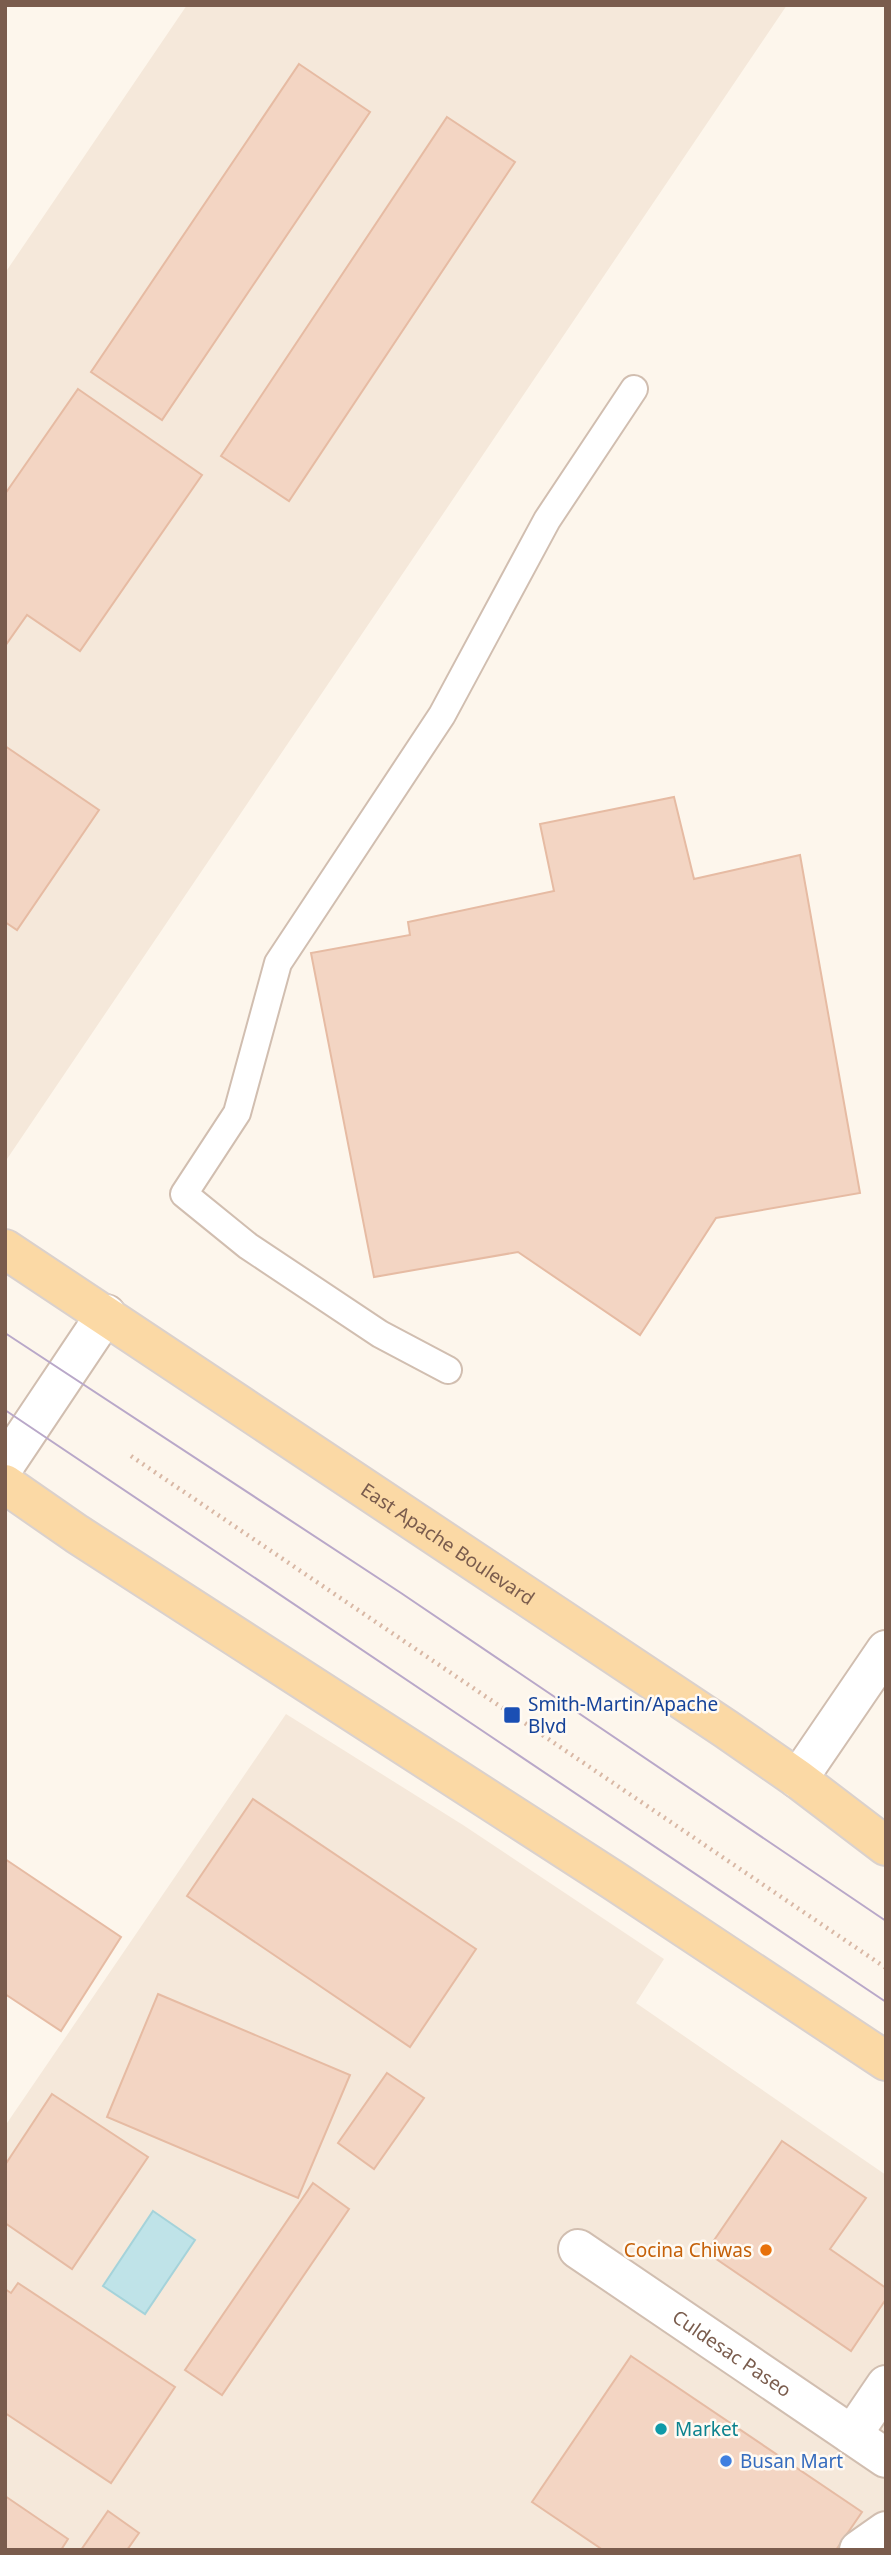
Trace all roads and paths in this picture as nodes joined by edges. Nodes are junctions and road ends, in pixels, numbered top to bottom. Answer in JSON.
{"nodes":[{"id":1,"x":634,"y":389,"type":"dead end"},
{"id":2,"x":5,"y":1249,"type":"edge"},
{"id":3,"x":106,"y":1314,"type":"junction"},
{"id":4,"x":448,"y":1370,"type":"dead end"},
{"id":5,"x":131,"y":1456,"type":"dead end"},
{"id":6,"x":5,"y":1465,"type":"edge"},
{"id":7,"x":5,"y":1484,"type":"edge"},
{"id":8,"x":886,"y":1650,"type":"edge"},
{"id":9,"x":799,"y":1779,"type":"junction"},
{"id":10,"x":886,"y":1846,"type":"edge"},
{"id":11,"x":886,"y":1968,"type":"edge"},
{"id":12,"x":886,"y":2061,"type":"edge"},
{"id":13,"x":578,"y":2249,"type":"dead end"},
{"id":14,"x":886,"y":2385,"type":"edge"},
{"id":15,"x":852,"y":2435,"type":"junction"},
{"id":16,"x":886,"y":2458,"type":"edge"},
{"id":17,"x":886,"y":2531,"type":"edge"},
{"id":18,"x":859,"y":2550,"type":"edge"}],
"edges":[{"from":1,"to":4,"type":"lane"},
{"from":2,"to":3,"type":"main road","name":"East Apache Boulevard"},
{"from":3,"to":6,"type":"street"},
{"from":3,"to":9,"type":"main road","name":"East Apache Boulevard"},
{"from":5,"to":11,"type":"path"},
{"from":7,"to":12,"type":"main road"},
{"from":8,"to":9,"type":"street"},
{"from":9,"to":10,"type":"main road","name":"East Apache Boulevard"},
{"from":13,"to":15,"type":"street","name":"Culdesac Paseo"},
{"from":14,"to":15,"type":"street"},
{"from":15,"to":16,"type":"street","name":"Culdesac Paseo"},
{"from":17,"to":18,"type":"street"}]}
